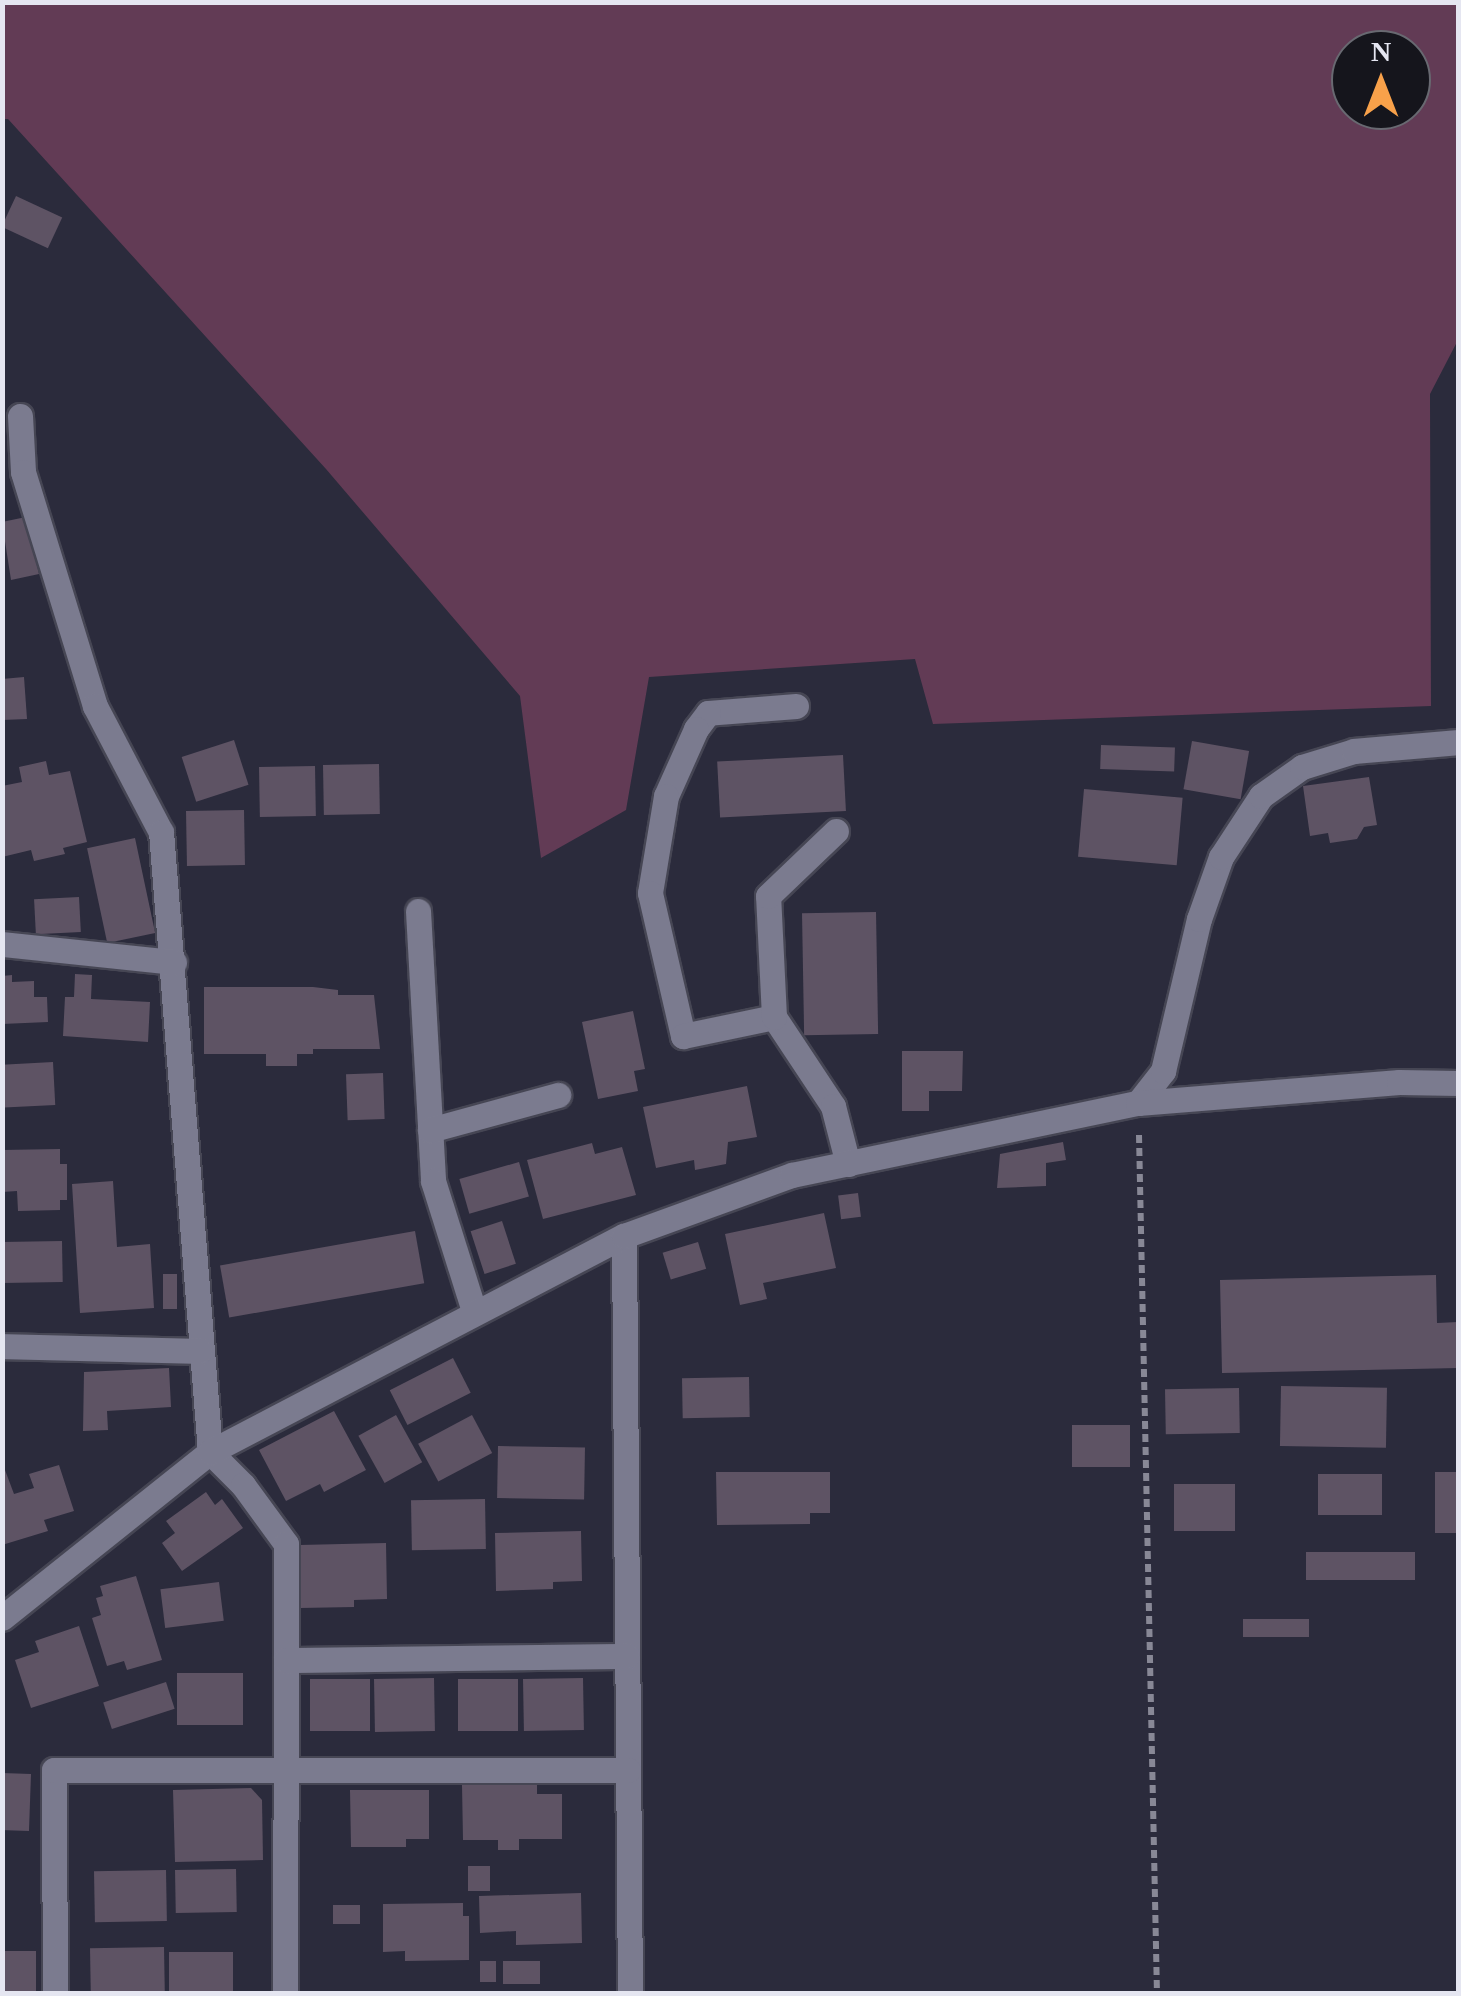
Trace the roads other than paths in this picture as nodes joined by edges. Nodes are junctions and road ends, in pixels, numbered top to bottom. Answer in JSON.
{"nodes":[{"id":1,"x":20,"y":416,"type":"dead end"},
{"id":2,"x":796,"y":706,"type":"dead end"},
{"id":3,"x":1458,"y":742,"type":"edge"},
{"id":4,"x":836,"y":831,"type":"dead end"},
{"id":5,"x":418,"y":911,"type":"dead end"},
{"id":6,"x":2,"y":944,"type":"edge"},
{"id":7,"x":174,"y":962,"type":"junction"},
{"id":8,"x":774,"y":1017,"type":"junction"},
{"id":9,"x":1458,"y":1083,"type":"edge"},
{"id":10,"x":558,"y":1095,"type":"dead end"},
{"id":11,"x":1138,"y":1103,"type":"junction"},
{"id":12,"x":430,"y":1130,"type":"junction"},
{"id":13,"x":848,"y":1164,"type":"junction"},
{"id":14,"x":624,"y":1236,"type":"junction"},
{"id":15,"x":474,"y":1311,"type":"junction"},
{"id":16,"x":2,"y":1346,"type":"edge"},
{"id":17,"x":200,"y":1351,"type":"junction"},
{"id":18,"x":210,"y":1452,"type":"junction"},
{"id":19,"x":2,"y":1618,"type":"edge"},
{"id":20,"x":627,"y":1656,"type":"junction"},
{"id":21,"x":286,"y":1660,"type":"junction"},
{"id":22,"x":286,"y":1770,"type":"junction"},
{"id":23,"x":628,"y":1770,"type":"junction"},
{"id":24,"x":55,"y":1994,"type":"edge"},
{"id":25,"x":285,"y":1994,"type":"edge"},
{"id":26,"x":630,"y":1994,"type":"edge"}],
"edges":[{"from":1,"to":7,"type":"street"},
{"from":2,"to":8,"type":"street"},
{"from":3,"to":11,"type":"street"},
{"from":4,"to":8,"type":"street"},
{"from":5,"to":12,"type":"street"},
{"from":6,"to":7,"type":"street"},
{"from":7,"to":17,"type":"street"},
{"from":8,"to":13,"type":"street"},
{"from":9,"to":11,"type":"street"},
{"from":10,"to":12,"type":"street"},
{"from":11,"to":13,"type":"street"},
{"from":12,"to":15,"type":"street"},
{"from":13,"to":14,"type":"street"},
{"from":14,"to":15,"type":"street"},
{"from":14,"to":20,"type":"street"},
{"from":15,"to":18,"type":"street"},
{"from":16,"to":17,"type":"street"},
{"from":17,"to":18,"type":"street"},
{"from":18,"to":19,"type":"street"},
{"from":18,"to":21,"type":"street"},
{"from":20,"to":21,"type":"street"},
{"from":20,"to":23,"type":"street"},
{"from":21,"to":22,"type":"street"},
{"from":22,"to":23,"type":"street"},
{"from":22,"to":24,"type":"street"},
{"from":22,"to":25,"type":"street"},
{"from":23,"to":26,"type":"street"}]}
